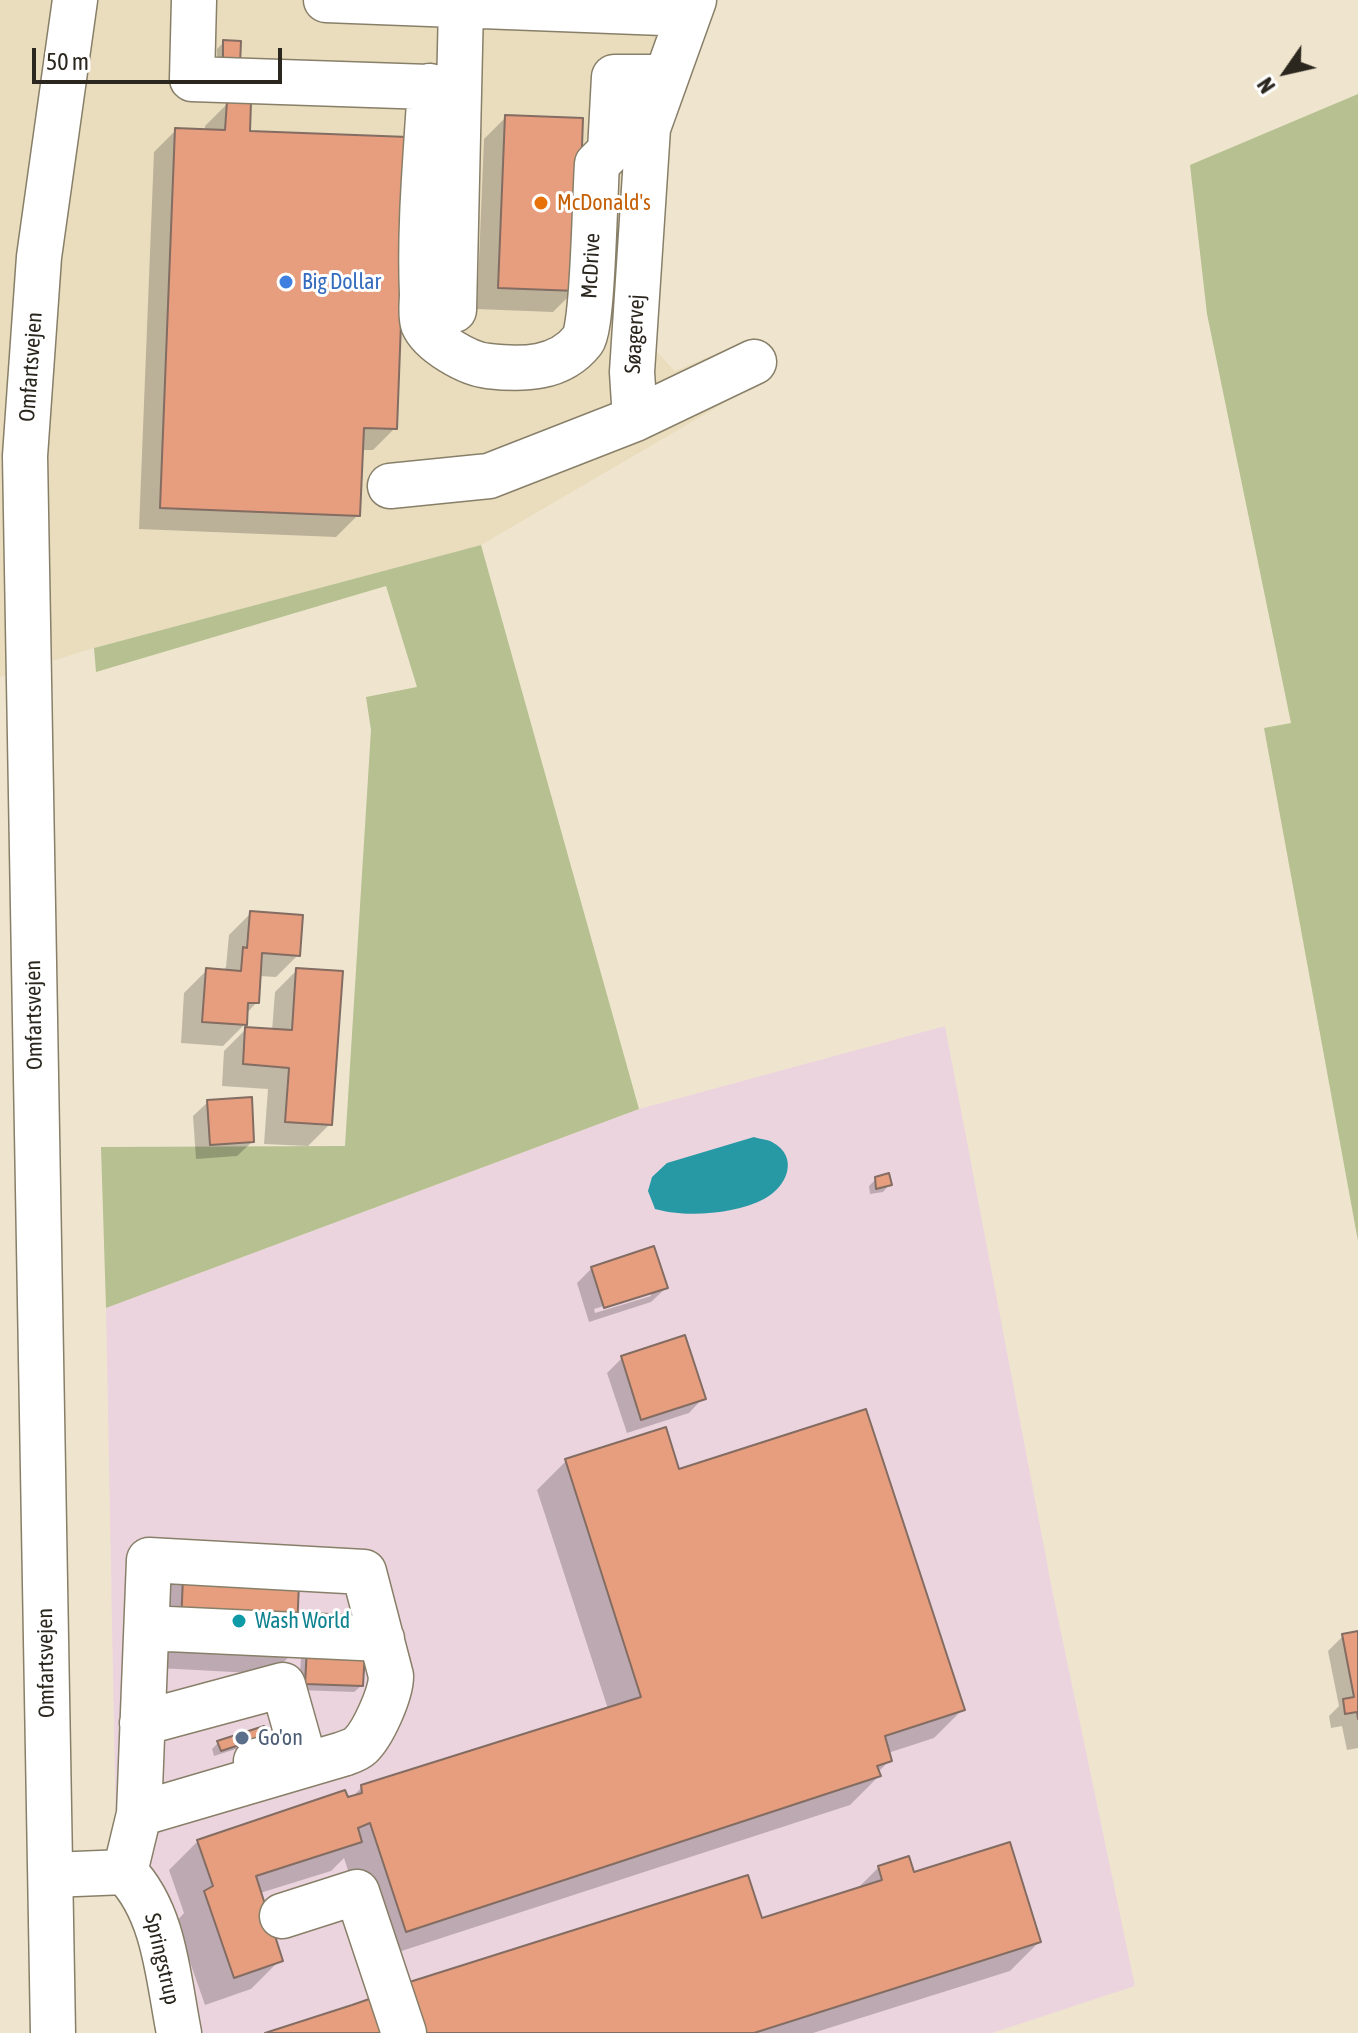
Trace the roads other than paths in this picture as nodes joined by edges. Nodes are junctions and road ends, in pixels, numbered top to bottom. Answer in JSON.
{"nodes":[{"id":1,"x":75,"y":0,"type":"edge"},
{"id":2,"x":194,"y":0,"type":"edge"},
{"id":3,"x":326,"y":0,"type":"edge"},
{"id":4,"x":461,"y":5,"type":"junction"},
{"id":5,"x":691,"y":7,"type":"edge"},
{"id":6,"x":666,"y":77,"type":"junction"},
{"id":7,"x":444,"y":87,"type":"junction"},
{"id":8,"x":754,"y":362,"type":"dead end"},
{"id":9,"x":635,"y":419,"type":"junction"},
{"id":10,"x":390,"y":486,"type":"dead end"},
{"id":11,"x":148,"y":1592,"type":"junction"},
{"id":12,"x":377,"y":1618,"type":"junction"},
{"id":13,"x":142,"y":1723,"type":"junction"},
{"id":14,"x":139,"y":1804,"type":"junction"},
{"id":15,"x":125,"y":1872,"type":"junction"},
{"id":16,"x":51,"y":1875,"type":"junction"},
{"id":17,"x":282,"y":1916,"type":"dead end"},
{"id":18,"x":53,"y":2033,"type":"edge"},
{"id":19,"x":179,"y":2033,"type":"edge"},
{"id":20,"x":404,"y":2033,"type":"edge"}],
"edges":[{"from":1,"to":16,"type":"main road","name":"Omfartsvejen"},
{"from":2,"to":7,"type":"main road"},
{"from":3,"to":4,"type":"main road"},
{"from":4,"to":5,"type":"main road"},
{"from":4,"to":7,"type":"main road","name":"McDrive"},
{"from":5,"to":6,"type":"main road","name":"Søagervej"},
{"from":6,"to":7,"type":"main road","name":"McDrive"},
{"from":6,"to":9,"type":"main road","name":"Søagervej"},
{"from":8,"to":9,"type":"main road"},
{"from":9,"to":10,"type":"main road"},
{"from":11,"to":12,"type":"main road"},
{"from":11,"to":12,"type":"main road"},
{"from":11,"to":13,"type":"main road"},
{"from":12,"to":14,"type":"main road"},
{"from":13,"to":14,"type":"main road"},
{"from":13,"to":14,"type":"main road"},
{"from":14,"to":15,"type":"main road"},
{"from":15,"to":16,"type":"main road"},
{"from":15,"to":19,"type":"main road","name":"Springstrup"},
{"from":16,"to":18,"type":"main road","name":"Omfartsvejen"},
{"from":17,"to":20,"type":"main road"}]}
